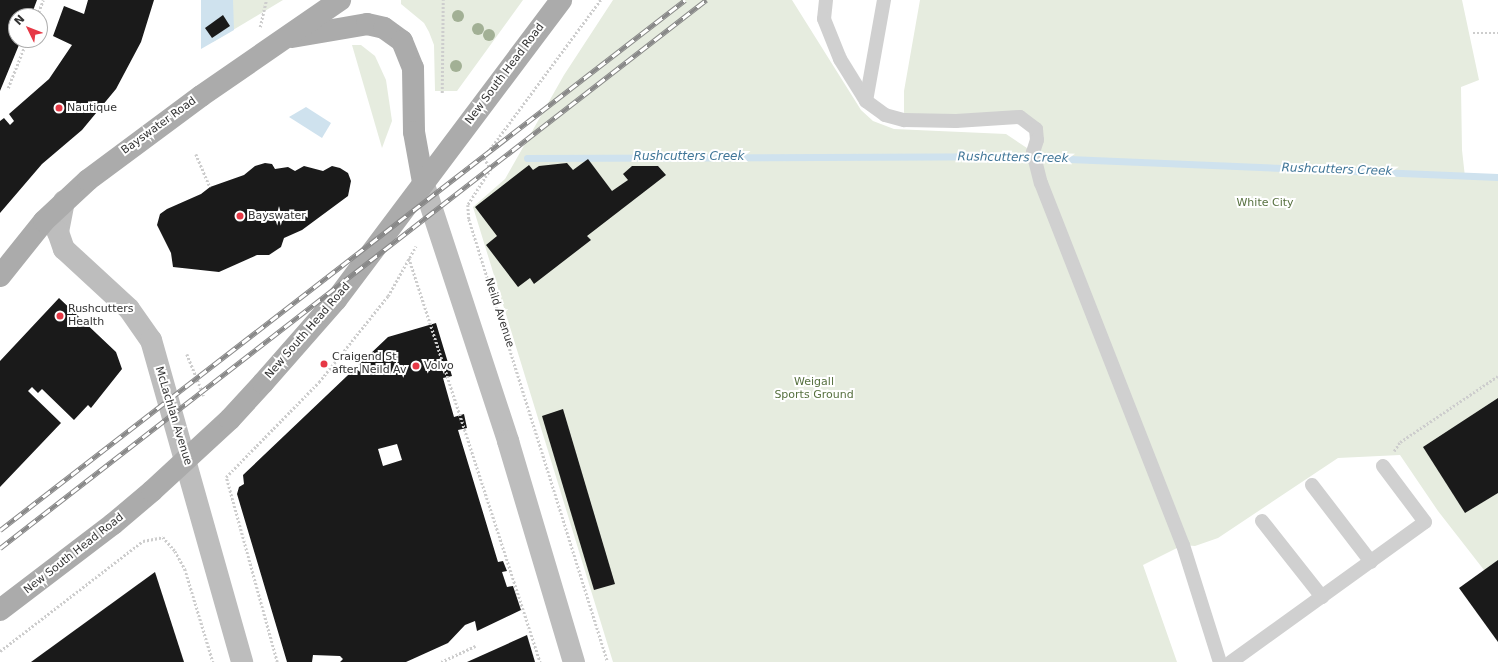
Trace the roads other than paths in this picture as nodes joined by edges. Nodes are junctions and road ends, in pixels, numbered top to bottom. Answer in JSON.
{"nodes":[{"id":1,"x":340,"y":0,"type":"edge"},
{"id":2,"x":561,"y":0,"type":"edge"},
{"id":3,"x":826,"y":0,"type":"edge"},
{"id":4,"x":884,"y":0,"type":"edge"},
{"id":5,"x":284,"y":38,"type":"junction"},
{"id":6,"x":866,"y":100,"type":"junction"},
{"id":7,"x":423,"y":182,"type":"junction"},
{"id":8,"x":64,"y":201,"type":"junction"},
{"id":9,"x":4,"y":269,"type":"edge"},
{"id":10,"x":186,"y":460,"type":"junction"},
{"id":11,"x":1383,"y":466,"type":"road end"},
{"id":12,"x":1312,"y":485,"type":"dead end"},
{"id":13,"x":1262,"y":521,"type":"dead end"},
{"id":14,"x":1371,"y":562,"type":"junction"},
{"id":15,"x":1322,"y":597,"type":"junction"},
{"id":16,"x":0,"y":610,"type":"edge"},
{"id":17,"x":242,"y":662,"type":"edge"},
{"id":18,"x":574,"y":662,"type":"edge"},
{"id":19,"x":1220,"y":662,"type":"edge"},
{"id":20,"x":1231,"y":662,"type":"edge"}],
"edges":[{"from":1,"to":5,"type":"main road","name":"Bayswater Road"},
{"from":2,"to":7,"type":"main road","name":"New South Head Road"},
{"from":3,"to":6,"type":"lane"},
{"from":4,"to":6,"type":"lane"},
{"from":5,"to":7,"type":"main road"},
{"from":5,"to":8,"type":"main road","name":"Bayswater Road"},
{"from":6,"to":19,"type":"lane"},
{"from":7,"to":10,"type":"main road","name":"New South Head Road"},
{"from":7,"to":18,"type":"main road"},
{"from":8,"to":9,"type":"main road","name":"Bayswater Road"},
{"from":8,"to":10,"type":"main road","name":"McLachlan Avenue"},
{"from":10,"to":16,"type":"main road","name":"New South Head Road"},
{"from":10,"to":17,"type":"main road","name":"McLachlan Avenue"},
{"from":11,"to":14,"type":"lane"},
{"from":12,"to":14,"type":"lane"},
{"from":13,"to":15,"type":"lane"},
{"from":14,"to":15,"type":"lane"},
{"from":15,"to":20,"type":"lane"}]}
